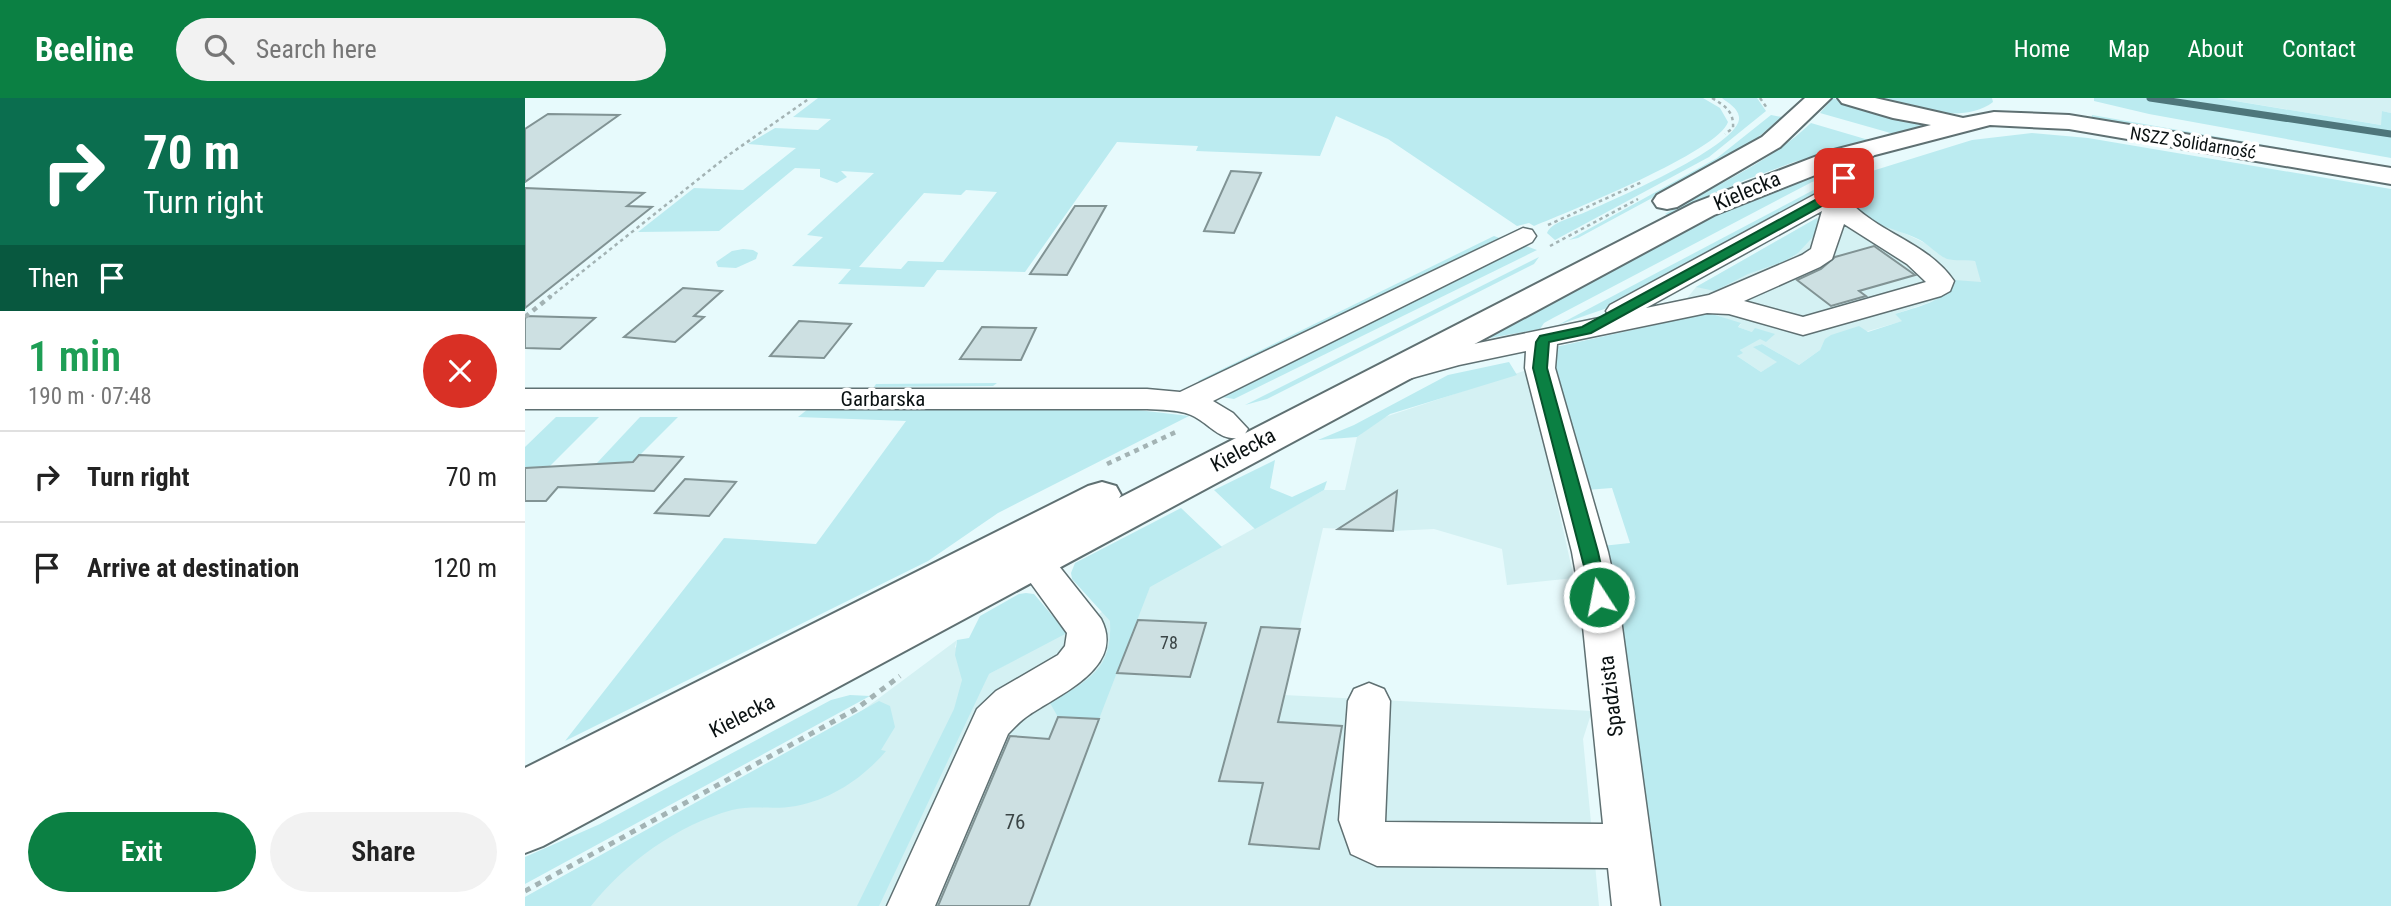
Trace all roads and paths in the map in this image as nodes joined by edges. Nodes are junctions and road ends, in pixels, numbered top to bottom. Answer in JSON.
{"nodes":[{"id":1,"x":810,"y":98,"type":"edge"},
{"id":2,"x":1712,"y":98,"type":"edge"},
{"id":3,"x":1760,"y":98,"type":"edge"},
{"id":4,"x":1850,"y":98,"type":"edge"},
{"id":5,"x":2017,"y":98,"type":"edge"},
{"id":6,"x":2044,"y":98,"type":"edge"},
{"id":7,"x":2076,"y":103,"type":"edge"},
{"id":8,"x":1795,"y":106,"type":"edge"},
{"id":9,"x":1987,"y":120,"type":"junction"},
{"id":10,"x":1722,"y":137,"type":"dead end"},
{"id":11,"x":1868,"y":150,"type":"junction"},
{"id":12,"x":2391,"y":162,"type":"edge"},
{"id":13,"x":2391,"y":176,"type":"edge"},
{"id":14,"x":1651,"y":178,"type":"dead end"},
{"id":15,"x":1838,"y":195,"type":"junction"},
{"id":16,"x":1643,"y":196,"type":"dead end"},
{"id":17,"x":1531,"y":244,"type":"junction"},
{"id":18,"x":1707,"y":304,"type":"junction"},
{"id":19,"x":525,"y":317,"type":"edge"},
{"id":20,"x":1586,"y":330,"type":"junction"},
{"id":21,"x":1543,"y":353,"type":"junction"},
{"id":22,"x":1368,"y":384,"type":"junction"},
{"id":23,"x":525,"y":399,"type":"edge"},
{"id":24,"x":1185,"y":402,"type":"junction"},
{"id":25,"x":1224,"y":421,"type":"junction"},
{"id":26,"x":1097,"y":469,"type":"dead end"},
{"id":27,"x":1034,"y":561,"type":"junction"},
{"id":28,"x":898,"y":679,"type":"dead end"},
{"id":29,"x":1369,"y":701,"type":"dead end"},
{"id":30,"x":525,"y":793,"type":"edge"},
{"id":31,"x":525,"y":829,"type":"edge"},
{"id":32,"x":1629,"y":846,"type":"junction"},
{"id":33,"x":525,"y":891,"type":"edge"},
{"id":34,"x":911,"y":906,"type":"edge"},
{"id":35,"x":1636,"y":906,"type":"edge"}],
"edges":[{"from":1,"to":19,"type":"path"},
{"from":2,"to":10,"type":"path"},
{"from":3,"to":8,"type":"path"},
{"from":4,"to":9,"type":"main road"},
{"from":5,"to":9,"type":"main road"},
{"from":6,"to":7,"type":"main road","name":"NSZZ Solidarność"},
{"from":7,"to":12,"type":"main road","name":"NSZZ Solidarność"},
{"from":8,"to":25,"type":"main road","name":"Kielecka"},
{"from":9,"to":11,"type":"main road","name":"Kielecka"},
{"from":9,"to":13,"type":"main road","name":"NSZZ Solidarność"},
{"from":11,"to":15,"type":"street"},
{"from":11,"to":22,"type":"main road","name":"Kielecka"},
{"from":14,"to":17,"type":"path"},
{"from":15,"to":18,"type":"street"},
{"from":15,"to":18,"type":"street"},
{"from":15,"to":20,"type":"street"},
{"from":16,"to":17,"type":"path"},
{"from":17,"to":24,"type":"street"},
{"from":18,"to":20,"type":"street"},
{"from":20,"to":21,"type":"street"},
{"from":21,"to":22,"type":"street"},
{"from":21,"to":32,"type":"street","name":"Spadzista"},
{"from":22,"to":27,"type":"main road","name":"Kielecka"},
{"from":23,"to":24,"type":"street","name":"Garbarska"},
{"from":24,"to":25,"type":"street","name":"Garbarska"},
{"from":25,"to":26,"type":"path"},
{"from":25,"to":30,"type":"main road","name":"Kielecka"},
{"from":27,"to":31,"type":"main road","name":"Kielecka"},
{"from":27,"to":34,"type":"street"},
{"from":28,"to":33,"type":"path"},
{"from":29,"to":32,"type":"street"},
{"from":32,"to":35,"type":"street","name":"Spadzista"}]}
